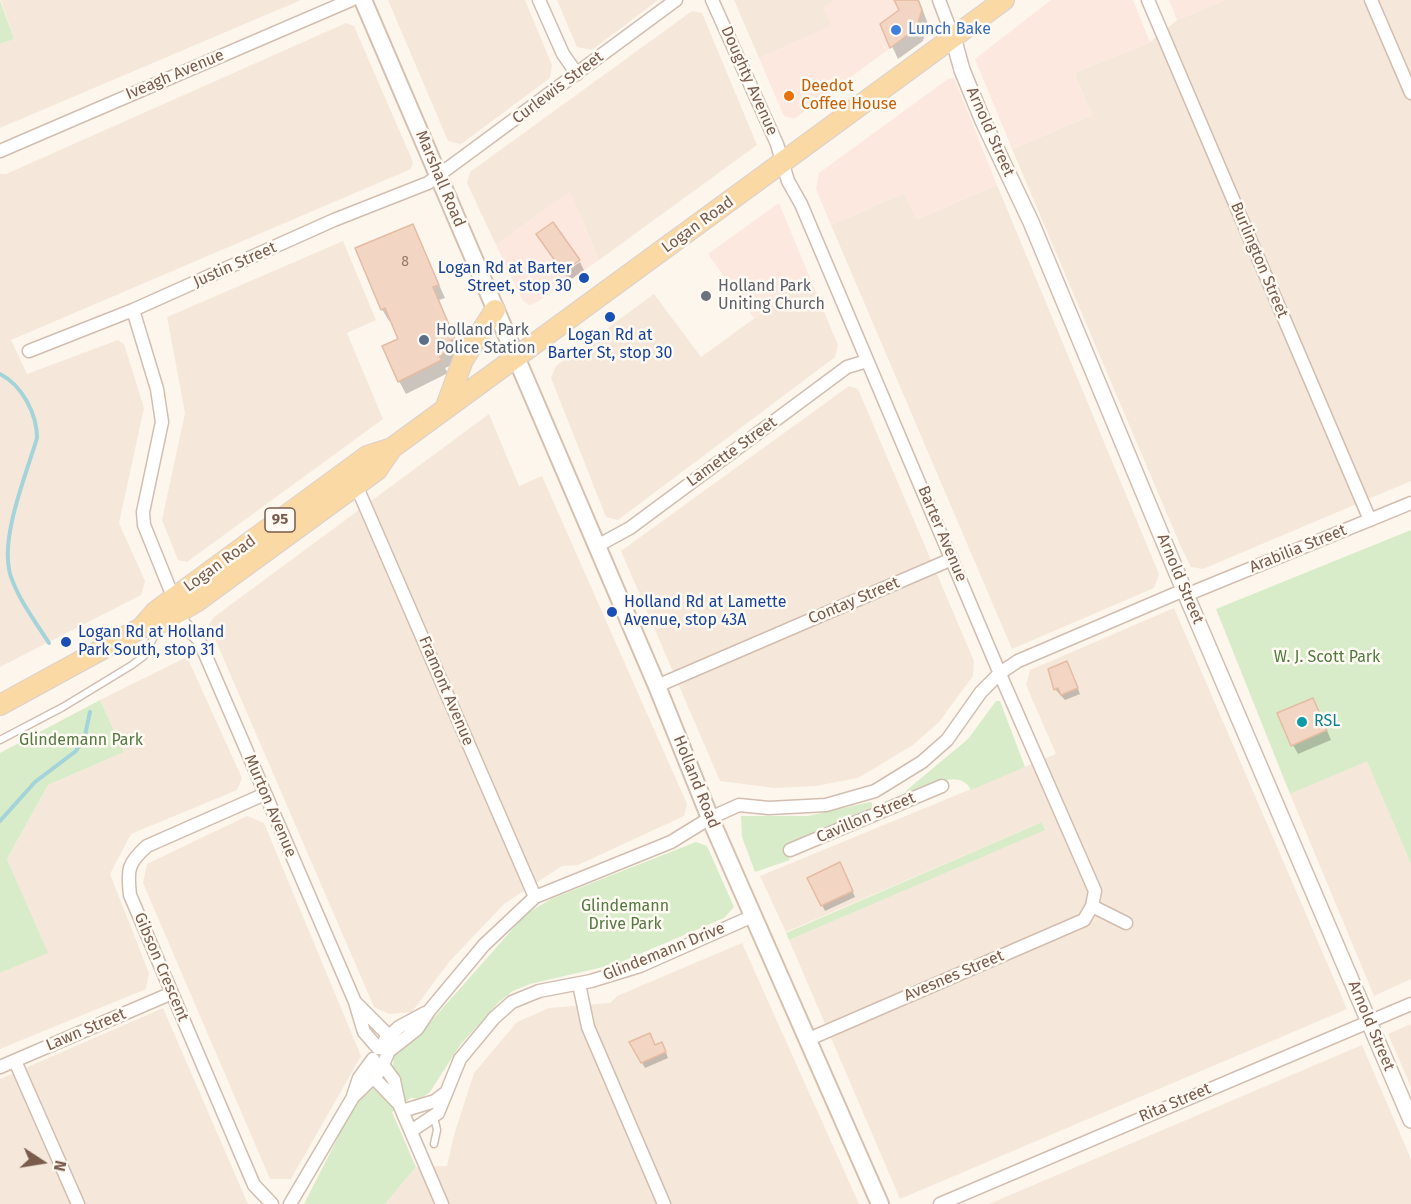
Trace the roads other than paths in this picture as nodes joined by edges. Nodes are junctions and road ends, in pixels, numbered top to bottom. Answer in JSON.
{"nodes":[{"id":1,"x":351,"y":0,"type":"edge"},
{"id":2,"x":363,"y":0,"type":"edge"},
{"id":3,"x":539,"y":0,"type":"edge"},
{"id":4,"x":676,"y":0,"type":"edge"},
{"id":5,"x":712,"y":0,"type":"edge"},
{"id":6,"x":939,"y":0,"type":"edge"},
{"id":7,"x":1004,"y":0,"type":"edge"},
{"id":8,"x":1149,"y":0,"type":"edge"},
{"id":9,"x":1371,"y":0,"type":"edge"},
{"id":10,"x":953,"y":37,"type":"junction"},
{"id":11,"x":577,"y":74,"type":"junction"},
{"id":12,"x":1411,"y":93,"type":"edge"},
{"id":13,"x":0,"y":151,"type":"edge"},
{"id":14,"x":783,"y":162,"type":"junction"},
{"id":15,"x":440,"y":176,"type":"junction"},
{"id":16,"x":133,"y":310,"type":"junction"},
{"id":17,"x":495,"y":310,"type":"junction"},
{"id":18,"x":29,"y":351,"type":"dead end"},
{"id":19,"x":515,"y":358,"type":"junction"},
{"id":20,"x":867,"y":361,"type":"junction"},
{"id":21,"x":446,"y":409,"type":"junction"},
{"id":22,"x":392,"y":448,"type":"junction"},
{"id":23,"x":356,"y":485,"type":"junction"},
{"id":24,"x":1411,"y":503,"type":"edge"},
{"id":25,"x":1370,"y":520,"type":"junction"},
{"id":26,"x":597,"y":546,"type":"junction"},
{"id":27,"x":952,"y":559,"type":"junction"},
{"id":28,"x":1185,"y":592,"type":"junction"},
{"id":29,"x":176,"y":606,"type":"junction"},
{"id":30,"x":160,"y":623,"type":"junction"},
{"id":31,"x":141,"y":628,"type":"junction"},
{"id":32,"x":1000,"y":673,"type":"junction"},
{"id":33,"x":657,"y":686,"type":"junction"},
{"id":34,"x":0,"y":705,"type":"edge"},
{"id":35,"x":0,"y":740,"type":"edge"},
{"id":36,"x":942,"y":786,"type":"dead end"},
{"id":37,"x":879,"y":789,"type":"junction"},
{"id":38,"x":265,"y":794,"type":"junction"},
{"id":39,"x":888,"y":808,"type":"junction"},
{"id":40,"x":710,"y":818,"type":"junction"},
{"id":41,"x":790,"y":850,"type":"dead end"},
{"id":42,"x":535,"y":897,"type":"junction"},
{"id":43,"x":1092,"y":906,"type":"junction"},
{"id":44,"x":753,"y":916,"type":"junction"},
{"id":45,"x":1126,"y":923,"type":"dead end"},
{"id":46,"x":579,"y":984,"type":"junction"},
{"id":47,"x":172,"y":993,"type":"junction"},
{"id":48,"x":355,"y":1002,"type":"junction"},
{"id":49,"x":1411,"y":1004,"type":"edge"},
{"id":50,"x":429,"y":1011,"type":"junction"},
{"id":51,"x":1368,"y":1021,"type":"junction"},
{"id":52,"x":389,"y":1036,"type":"junction"},
{"id":53,"x":809,"y":1039,"type":"junction"},
{"id":54,"x":385,"y":1048,"type":"junction"},
{"id":55,"x":15,"y":1061,"type":"junction"},
{"id":56,"x":377,"y":1064,"type":"junction"},
{"id":57,"x":0,"y":1067,"type":"edge"},
{"id":58,"x":373,"y":1077,"type":"junction"},
{"id":59,"x":445,"y":1093,"type":"junction"},
{"id":60,"x":353,"y":1097,"type":"junction"},
{"id":61,"x":401,"y":1108,"type":"junction"},
{"id":62,"x":434,"y":1116,"type":"junction"},
{"id":63,"x":1411,"y":1120,"type":"edge"},
{"id":64,"x":411,"y":1131,"type":"junction"},
{"id":65,"x":434,"y":1144,"type":"dead end"},
{"id":66,"x":78,"y":1204,"type":"edge"},
{"id":67,"x":272,"y":1204,"type":"edge"},
{"id":68,"x":290,"y":1204,"type":"edge"},
{"id":69,"x":442,"y":1204,"type":"edge"},
{"id":70,"x":664,"y":1204,"type":"edge"},
{"id":71,"x":880,"y":1204,"type":"edge"},
{"id":72,"x":940,"y":1204,"type":"edge"}],
"edges":[{"from":1,"to":13,"type":"street","name":"Iveagh Avenue"},
{"from":2,"to":15,"type":"main road","name":"Marshall Road"},
{"from":3,"to":11,"type":"street"},
{"from":4,"to":11,"type":"street","name":"Curlewis Street"},
{"from":5,"to":14,"type":"street","name":"Doughty Avenue"},
{"from":6,"to":10,"type":"street"},
{"from":7,"to":10,"type":"main road","name":"Logan Road","number":"95"},
{"from":8,"to":25,"type":"street","name":"Burlington Street"},
{"from":9,"to":12,"type":"street"},
{"from":10,"to":14,"type":"main road","name":"Logan Road","number":"95"},
{"from":10,"to":28,"type":"street","name":"Arnold Street"},
{"from":11,"to":15,"type":"street","name":"Curlewis Street"},
{"from":14,"to":19,"type":"main road","name":"Logan Road","number":"95"},
{"from":14,"to":20,"type":"street","name":"Barter Avenue"},
{"from":15,"to":16,"type":"street","name":"Justin Street"},
{"from":15,"to":17,"type":"main road","name":"Marshall Road"},
{"from":16,"to":18,"type":"street","name":"Justin Street"},
{"from":16,"to":29,"type":"street","name":"Murton Avenue"},
{"from":17,"to":19,"type":"main road","name":"Marshall Road"},
{"from":17,"to":21,"type":"main road"},
{"from":19,"to":21,"type":"main road","name":"Logan Road","number":"95"},
{"from":19,"to":26,"type":"main road","name":"Holland Road"},
{"from":20,"to":26,"type":"street","name":"Lamette Street"},
{"from":20,"to":27,"type":"street","name":"Barter Avenue"},
{"from":21,"to":22,"type":"main road","name":"Logan Road","number":"95"},
{"from":22,"to":23,"type":"main road","name":"Logan Road","number":"95"},
{"from":22,"to":29,"type":"main road","name":"Logan Road","number":"95"},
{"from":23,"to":29,"type":"main road","name":"Logan Road","number":"95"},
{"from":23,"to":42,"type":"street","name":"Framont Avenue"},
{"from":24,"to":25,"type":"street","name":"Arabilia Street"},
{"from":25,"to":28,"type":"street","name":"Arabilia Street"},
{"from":26,"to":33,"type":"main road","name":"Holland Road"},
{"from":27,"to":32,"type":"street","name":"Barter Avenue"},
{"from":27,"to":33,"type":"street","name":"Contay Street"},
{"from":28,"to":32,"type":"street","name":"Arabilia Street"},
{"from":28,"to":51,"type":"street","name":"Arnold Street"},
{"from":29,"to":30,"type":"main road","name":"Logan Road","number":"95"},
{"from":29,"to":31,"type":"main road","name":"Logan Road","number":"95"},
{"from":29,"to":38,"type":"street","name":"Murton Avenue"},
{"from":30,"to":31,"type":"main road","name":"Logan Road","number":"95"},
{"from":30,"to":35,"type":"lane"},
{"from":31,"to":34,"type":"main road","name":"Logan Road","number":"95"},
{"from":32,"to":37,"type":"street","name":"Cavillon Street"},
{"from":32,"to":43,"type":"street","name":"Barter Avenue"},
{"from":33,"to":40,"type":"main road","name":"Holland Road"},
{"from":36,"to":39,"type":"street","name":"Cavillon Street"},
{"from":37,"to":39,"type":"street"},
{"from":37,"to":40,"type":"street","name":"Cavillon Street"},
{"from":38,"to":47,"type":"street","name":"Gibson Crescent"},
{"from":38,"to":48,"type":"street","name":"Murton Avenue"},
{"from":39,"to":41,"type":"street","name":"Cavillon Street"},
{"from":40,"to":42,"type":"street"},
{"from":40,"to":44,"type":"main road","name":"Holland Road"},
{"from":42,"to":50,"type":"street"},
{"from":43,"to":45,"type":"street"},
{"from":43,"to":53,"type":"street","name":"Avesnes Street"},
{"from":44,"to":46,"type":"street","name":"Glindemann Drive"},
{"from":44,"to":53,"type":"main road","name":"Holland Road"},
{"from":46,"to":59,"type":"street","name":"Glindemann Drive"},
{"from":46,"to":70,"type":"street"},
{"from":47,"to":55,"type":"street","name":"Lawn Street"},
{"from":47,"to":67,"type":"street","name":"Gibson Crescent"},
{"from":48,"to":52,"type":"street","name":"Murton Avenue"},
{"from":48,"to":54,"type":"street","name":"Murton Avenue"},
{"from":49,"to":51,"type":"street","name":"Rita Street"},
{"from":50,"to":52,"type":"street"},
{"from":50,"to":54,"type":"street"},
{"from":51,"to":63,"type":"street","name":"Arnold Street"},
{"from":51,"to":72,"type":"street","name":"Rita Street"},
{"from":52,"to":54,"type":"street"},
{"from":53,"to":71,"type":"main road","name":"Holland Road"},
{"from":54,"to":56,"type":"street"},
{"from":55,"to":57,"type":"street","name":"Lawn Street"},
{"from":55,"to":66,"type":"street"},
{"from":56,"to":58,"type":"street"},
{"from":56,"to":60,"type":"street"},
{"from":56,"to":61,"type":"street"},
{"from":58,"to":60,"type":"street"},
{"from":58,"to":61,"type":"street"},
{"from":59,"to":61,"type":"street"},
{"from":59,"to":62,"type":"street","name":"Glindemann Drive"},
{"from":60,"to":68,"type":"street"},
{"from":61,"to":64,"type":"street"},
{"from":62,"to":64,"type":"street"},
{"from":62,"to":65,"type":"lane"},
{"from":64,"to":69,"type":"street"}]}
